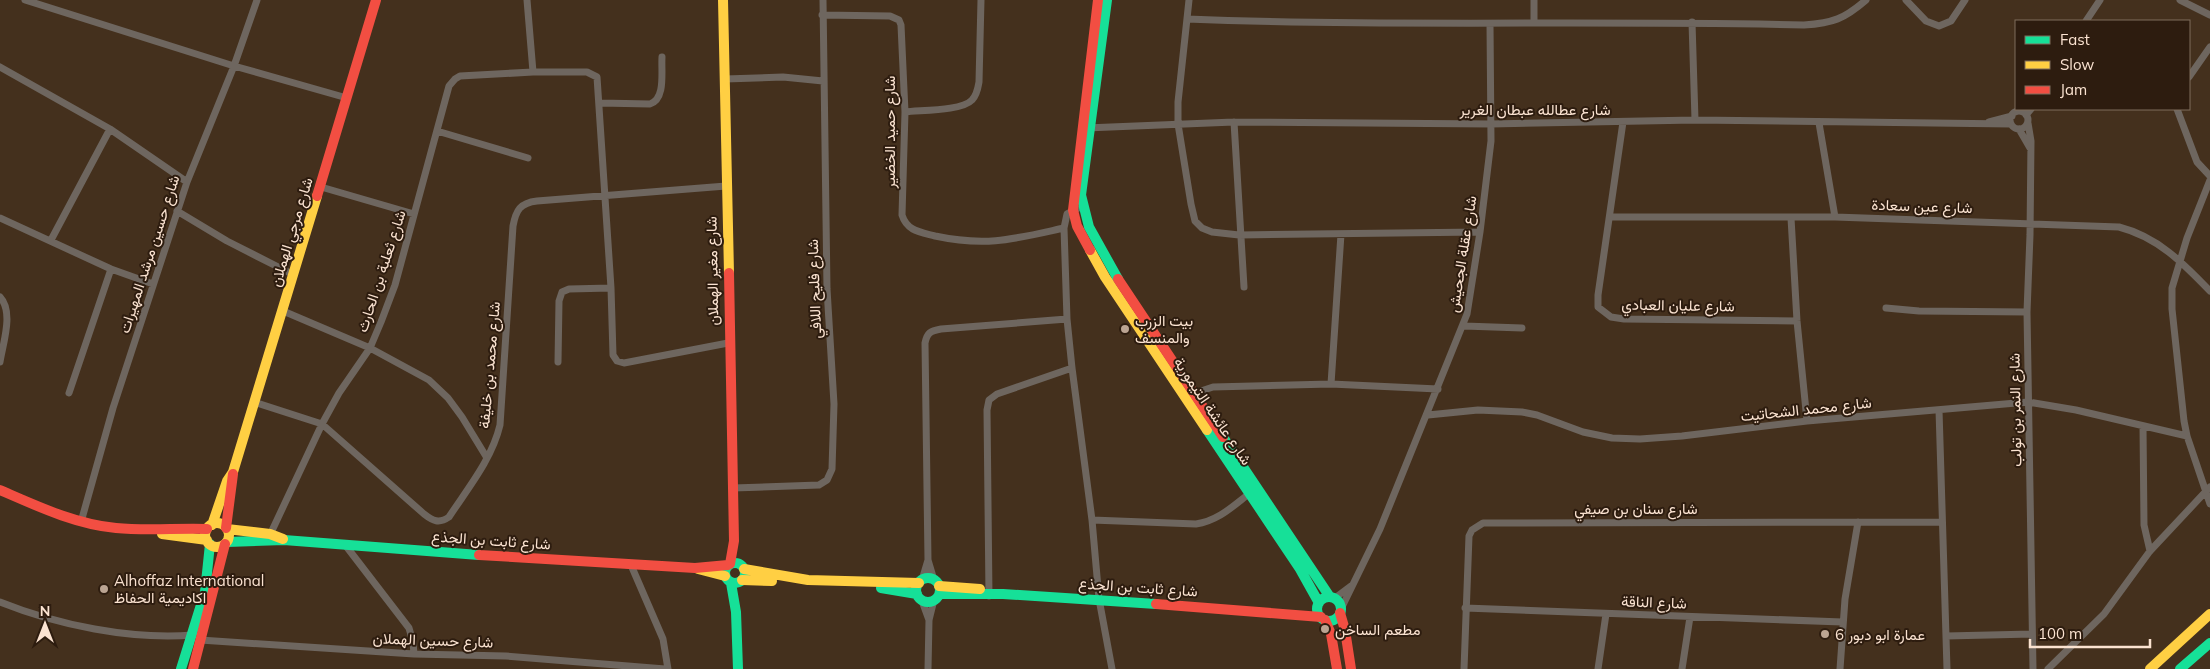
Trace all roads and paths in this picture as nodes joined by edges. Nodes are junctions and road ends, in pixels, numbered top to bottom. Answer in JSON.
{"nodes":[{"id":1,"x":25,"y":0,"type":"edge"},
{"id":2,"x":257,"y":0,"type":"edge"},
{"id":3,"x":376,"y":0,"type":"edge"},
{"id":4,"x":527,"y":0,"type":"edge"},
{"id":5,"x":723,"y":0,"type":"edge"},
{"id":6,"x":823,"y":0,"type":"edge"},
{"id":7,"x":982,"y":0,"type":"edge"},
{"id":8,"x":1098,"y":0,"type":"edge"},
{"id":9,"x":1107,"y":0,"type":"edge"},
{"id":10,"x":1189,"y":0,"type":"edge"},
{"id":11,"x":1534,"y":0,"type":"edge"},
{"id":12,"x":1866,"y":0,"type":"edge"},
{"id":13,"x":1906,"y":0,"type":"edge"},
{"id":14,"x":1965,"y":0,"type":"edge"},
{"id":15,"x":2100,"y":0,"type":"edge"},
{"id":16,"x":2180,"y":0,"type":"edge"},
{"id":17,"x":822,"y":15,"type":"junction"},
{"id":18,"x":2210,"y":15,"type":"edge"},
{"id":19,"x":1187,"y":19,"type":"junction"},
{"id":20,"x":2087,"y":20,"type":"edge"},
{"id":21,"x":1534,"y":22,"type":"junction"},
{"id":22,"x":1692,"y":22,"type":"junction"},
{"id":23,"x":1490,"y":24,"type":"junction"},
{"id":24,"x":2210,"y":47,"type":"edge"},
{"id":25,"x":662,"y":57,"type":"dead end"},
{"id":26,"x":234,"y":66,"type":"junction"},
{"id":27,"x":0,"y":67,"type":"edge"},
{"id":28,"x":533,"y":72,"type":"junction"},
{"id":29,"x":2190,"y":76,"type":"edge"},
{"id":30,"x":725,"y":79,"type":"junction"},
{"id":31,"x":823,"y":81,"type":"junction"},
{"id":32,"x":347,"y":98,"type":"junction"},
{"id":33,"x":600,"y":103,"type":"junction"},
{"id":34,"x":2177,"y":110,"type":"edge"},
{"id":35,"x":2025,"y":111,"type":"edge"},
{"id":36,"x":905,"y":112,"type":"junction"},
{"id":37,"x":2012,"y":116,"type":"junction"},
{"id":38,"x":1695,"y":120,"type":"junction"},
{"id":39,"x":1234,"y":122,"type":"junction"},
{"id":40,"x":1623,"y":122,"type":"junction"},
{"id":41,"x":1989,"y":122,"type":"junction"},
{"id":42,"x":1819,"y":123,"type":"junction"},
{"id":43,"x":2028,"y":123,"type":"junction"},
{"id":44,"x":1178,"y":124,"type":"junction"},
{"id":45,"x":1491,"y":124,"type":"junction"},
{"id":46,"x":2011,"y":124,"type":"junction"},
{"id":47,"x":1085,"y":128,"type":"junction"},
{"id":48,"x":110,"y":129,"type":"junction"},
{"id":49,"x":2019,"y":129,"type":"junction"},
{"id":50,"x":437,"y":131,"type":"junction"},
{"id":51,"x":2031,"y":150,"type":"junction"},
{"id":52,"x":528,"y":158,"type":"dead end"},
{"id":53,"x":2210,"y":176,"type":"edge"},
{"id":54,"x":2210,"y":180,"type":"edge"},
{"id":55,"x":187,"y":182,"type":"junction"},
{"id":56,"x":726,"y":186,"type":"junction"},
{"id":57,"x":321,"y":188,"type":"junction"},
{"id":58,"x":606,"y":196,"type":"junction"},
{"id":59,"x":1078,"y":209,"type":"junction"},
{"id":60,"x":177,"y":211,"type":"junction"},
{"id":61,"x":414,"y":214,"type":"junction"},
{"id":62,"x":1611,"y":217,"type":"junction"},
{"id":63,"x":1834,"y":217,"type":"junction"},
{"id":64,"x":0,"y":218,"type":"edge"},
{"id":65,"x":1791,"y":218,"type":"junction"},
{"id":66,"x":2031,"y":224,"type":"junction"},
{"id":67,"x":1064,"y":228,"type":"junction"},
{"id":68,"x":1480,"y":232,"type":"junction"},
{"id":69,"x":1341,"y":234,"type":"junction"},
{"id":70,"x":1239,"y":235,"type":"junction"},
{"id":71,"x":51,"y":240,"type":"junction"},
{"id":72,"x":2180,"y":259,"type":"junction"},
{"id":73,"x":111,"y":269,"type":"junction"},
{"id":74,"x":294,"y":275,"type":"junction"},
{"id":75,"x":153,"y":284,"type":"junction"},
{"id":76,"x":1244,"y":286,"type":"dead end"},
{"id":77,"x":611,"y":288,"type":"junction"},
{"id":78,"x":2210,"y":291,"type":"edge"},
{"id":79,"x":0,"y":297,"type":"edge"},
{"id":80,"x":1886,"y":308,"type":"dead end"},
{"id":81,"x":282,"y":311,"type":"junction"},
{"id":82,"x":2027,"y":312,"type":"junction"},
{"id":83,"x":1067,"y":319,"type":"junction"},
{"id":84,"x":1797,"y":321,"type":"junction"},
{"id":85,"x":1464,"y":326,"type":"junction"},
{"id":86,"x":1522,"y":328,"type":"dead end"},
{"id":87,"x":728,"y":343,"type":"junction"},
{"id":88,"x":370,"y":348,"type":"junction"},
{"id":89,"x":0,"y":362,"type":"edge"},
{"id":90,"x":558,"y":362,"type":"dead end"},
{"id":91,"x":1072,"y":368,"type":"junction"},
{"id":92,"x":1331,"y":384,"type":"junction"},
{"id":93,"x":1438,"y":389,"type":"junction"},
{"id":94,"x":69,"y":393,"type":"dead end"},
{"id":95,"x":1195,"y":393,"type":"junction"},
{"id":96,"x":254,"y":402,"type":"junction"},
{"id":97,"x":2028,"y":402,"type":"junction"},
{"id":98,"x":1939,"y":410,"type":"junction"},
{"id":99,"x":1428,"y":415,"type":"junction"},
{"id":100,"x":1806,"y":421,"type":"junction"},
{"id":101,"x":322,"y":424,"type":"junction"},
{"id":102,"x":2143,"y":426,"type":"junction"},
{"id":103,"x":2187,"y":436,"type":"junction"},
{"id":104,"x":488,"y":458,"type":"junction"},
{"id":105,"x":233,"y":472,"type":"junction"},
{"id":106,"x":733,"y":488,"type":"junction"},
{"id":107,"x":2207,"y":489,"type":"edge"},
{"id":108,"x":0,"y":490,"type":"edge"},
{"id":109,"x":1250,"y":493,"type":"junction"},
{"id":110,"x":2210,"y":504,"type":"edge"},
{"id":111,"x":1092,"y":520,"type":"junction"},
{"id":112,"x":81,"y":522,"type":"junction"},
{"id":113,"x":1858,"y":522,"type":"junction"},
{"id":114,"x":1941,"y":522,"type":"junction"},
{"id":115,"x":227,"y":528,"type":"junction"},
{"id":116,"x":209,"y":535,"type":"junction"},
{"id":117,"x":269,"y":538,"type":"junction"},
{"id":118,"x":734,"y":541,"type":"junction"},
{"id":119,"x":226,"y":543,"type":"junction"},
{"id":120,"x":346,"y":546,"type":"junction"},
{"id":121,"x":2150,"y":551,"type":"junction"},
{"id":122,"x":928,"y":560,"type":"junction"},
{"id":123,"x":631,"y":564,"type":"junction"},
{"id":124,"x":729,"y":565,"type":"junction"},
{"id":125,"x":743,"y":567,"type":"junction"},
{"id":126,"x":695,"y":568,"type":"junction"},
{"id":127,"x":735,"y":580,"type":"junction"},
{"id":128,"x":920,"y":581,"type":"junction"},
{"id":129,"x":1354,"y":585,"type":"junction"},
{"id":130,"x":937,"y":590,"type":"junction"},
{"id":131,"x":989,"y":593,"type":"junction"},
{"id":132,"x":920,"y":597,"type":"junction"},
{"id":133,"x":1333,"y":597,"type":"junction"},
{"id":134,"x":1099,"y":599,"type":"junction"},
{"id":135,"x":0,"y":602,"type":"edge"},
{"id":136,"x":1465,"y":608,"type":"junction"},
{"id":137,"x":1341,"y":611,"type":"junction"},
{"id":138,"x":1320,"y":612,"type":"junction"},
{"id":139,"x":1606,"y":614,"type":"junction"},
{"id":140,"x":2210,"y":614,"type":"edge"},
{"id":141,"x":1690,"y":617,"type":"junction"},
{"id":142,"x":930,"y":620,"type":"junction"},
{"id":143,"x":1842,"y":622,"type":"junction"},
{"id":144,"x":2032,"y":634,"type":"junction"},
{"id":145,"x":1946,"y":636,"type":"junction"},
{"id":146,"x":196,"y":637,"type":"junction"},
{"id":147,"x":2210,"y":642,"type":"edge"},
{"id":148,"x":2206,"y":652,"type":"edge"},
{"id":149,"x":414,"y":654,"type":"junction"},
{"id":150,"x":181,"y":669,"type":"edge"},
{"id":151,"x":193,"y":669,"type":"edge"},
{"id":152,"x":667,"y":669,"type":"edge"},
{"id":153,"x":738,"y":669,"type":"edge"},
{"id":154,"x":928,"y":669,"type":"edge"},
{"id":155,"x":1112,"y":669,"type":"edge"},
{"id":156,"x":1337,"y":669,"type":"edge"},
{"id":157,"x":1351,"y":669,"type":"edge"},
{"id":158,"x":1464,"y":669,"type":"edge"},
{"id":159,"x":1598,"y":669,"type":"edge"},
{"id":160,"x":1682,"y":669,"type":"edge"},
{"id":161,"x":1840,"y":669,"type":"edge"},
{"id":162,"x":1947,"y":669,"type":"edge"},
{"id":163,"x":2033,"y":669,"type":"edge"},
{"id":164,"x":2048,"y":669,"type":"edge"},
{"id":165,"x":2150,"y":669,"type":"edge"},
{"id":166,"x":2180,"y":669,"type":"edge"}],
"edges":[{"from":1,"to":26,"type":"street"},
{"from":2,"to":26,"type":"street","name":"شارع حسين مرشد المهيرات"},
{"from":3,"to":32,"type":"main road","name":"شارع مرجي الهملان"},
{"from":4,"to":28,"type":"street"},
{"from":5,"to":30,"type":"main road","name":"شارع مغير الهملان"},
{"from":6,"to":17,"type":"street","name":"شارع فليح اللافي"},
{"from":7,"to":36,"type":"street"},
{"from":8,"to":47,"type":"main road","name":"شارع عائشة التيمورية"},
{"from":9,"to":47,"type":"main road","name":"شارع عائشة التيمورية"},
{"from":10,"to":19,"type":"street"},
{"from":11,"to":21,"type":"street"},
{"from":12,"to":22,"type":"street"},
{"from":13,"to":14,"type":"street"},
{"from":15,"to":20,"type":"street"},
{"from":16,"to":18,"type":"street"},
{"from":17,"to":31,"type":"street","name":"شارع فليح اللافي"},
{"from":17,"to":36,"type":"street","name":"شارع حميد الخضير"},
{"from":19,"to":23,"type":"street"},
{"from":19,"to":44,"type":"street"},
{"from":21,"to":22,"type":"street"},
{"from":21,"to":23,"type":"street"},
{"from":22,"to":38,"type":"street"},
{"from":23,"to":45,"type":"street","name":"شارع عقلة الجحيش"},
{"from":24,"to":29,"type":"street"},
{"from":25,"to":33,"type":"street"},
{"from":26,"to":32,"type":"street"},
{"from":26,"to":55,"type":"street","name":"شارع حسين مرشد المهيرات"},
{"from":27,"to":48,"type":"street"},
{"from":28,"to":33,"type":"street"},
{"from":28,"to":50,"type":"street","name":"شارع ثعلبة بن الحارث"},
{"from":30,"to":31,"type":"street"},
{"from":30,"to":56,"type":"main road","name":"شارع مغير الهملان"},
{"from":31,"to":106,"type":"street","name":"شارع فليح اللافي"},
{"from":32,"to":57,"type":"main road","name":"شارع مرجي الهملان"},
{"from":33,"to":58,"type":"street"},
{"from":34,"to":53,"type":"street"},
{"from":35,"to":37,"type":"street","name":"شارع عطالله عبطان الغرير"},
{"from":35,"to":43,"type":"street","name":"شارع النمر بن تولب"},
{"from":36,"to":67,"type":"street","name":"شارع حميد الخضير"},
{"from":37,"to":41,"type":"street","name":"شارع عطالله عبطان الغرير"},
{"from":37,"to":46,"type":"street"},
{"from":38,"to":40,"type":"street","name":"شارع عطالله عبطان الغرير"},
{"from":38,"to":42,"type":"street","name":"شارع عطالله عبطان الغرير"},
{"from":39,"to":44,"type":"street","name":"شارع عطالله عبطان الغرير"},
{"from":39,"to":45,"type":"street","name":"شارع عطالله عبطان الغرير"},
{"from":39,"to":70,"type":"street"},
{"from":40,"to":45,"type":"street","name":"شارع عطالله عبطان الغرير"},
{"from":40,"to":62,"type":"street","name":"شارع عليان العبادي"},
{"from":41,"to":42,"type":"street","name":"شارع عطالله عبطان الغرير"},
{"from":41,"to":46,"type":"street","name":"شارع عطالله عبطان الغرير"},
{"from":42,"to":63,"type":"street"},
{"from":43,"to":49,"type":"street"},
{"from":43,"to":51,"type":"street","name":"شارع النمر بن تولب"},
{"from":44,"to":47,"type":"street","name":"شارع عطالله عبطان الغرير"},
{"from":44,"to":70,"type":"street"},
{"from":45,"to":68,"type":"street","name":"شارع عقلة الجحيش"},
{"from":46,"to":49,"type":"street"},
{"from":47,"to":59,"type":"main road","name":"شارع عائشة التيمورية"},
{"from":48,"to":55,"type":"street"},
{"from":48,"to":71,"type":"street"},
{"from":49,"to":51,"type":"street","name":"شارع النمر بن تولب"},
{"from":50,"to":52,"type":"street"},
{"from":50,"to":61,"type":"street","name":"شارع ثعلبة بن الحارث"},
{"from":51,"to":66,"type":"street","name":"شارع النمر بن تولب"},
{"from":54,"to":72,"type":"street"},
{"from":55,"to":60,"type":"street","name":"شارع حسين مرشد المهيرات"},
{"from":56,"to":58,"type":"street","name":"شارع محمد بن خليفة"},
{"from":56,"to":87,"type":"main road","name":"شارع مغير الهملان"},
{"from":57,"to":61,"type":"street"},
{"from":57,"to":74,"type":"main road","name":"شارع مرجي الهملان"},
{"from":58,"to":77,"type":"street"},
{"from":58,"to":104,"type":"street","name":"شارع محمد بن خليفة"},
{"from":59,"to":67,"type":"street"},
{"from":59,"to":95,"type":"main road","name":"شارع عائشة التيمورية"},
{"from":59,"to":109,"type":"main road","name":"شارع عائشة التيمورية"},
{"from":60,"to":74,"type":"street"},
{"from":60,"to":75,"type":"street","name":"شارع حسين مرشد المهيرات"},
{"from":61,"to":88,"type":"street","name":"شارع ثعلبة بن الحارث"},
{"from":62,"to":65,"type":"street","name":"شارع عين سعادة"},
{"from":62,"to":84,"type":"street","name":"شارع عليان العبادي"},
{"from":63,"to":65,"type":"street","name":"شارع عين سعادة"},
{"from":63,"to":66,"type":"street","name":"شارع عين سعادة"},
{"from":64,"to":71,"type":"street"},
{"from":65,"to":84,"type":"street"},
{"from":66,"to":72,"type":"street","name":"شارع عين سعادة"},
{"from":66,"to":82,"type":"street","name":"شارع النمر بن تولب"},
{"from":67,"to":83,"type":"street"},
{"from":68,"to":69,"type":"street"},
{"from":68,"to":85,"type":"street","name":"شارع عقلة الجحيش"},
{"from":69,"to":70,"type":"street"},
{"from":69,"to":92,"type":"street"},
{"from":70,"to":76,"type":"street"},
{"from":71,"to":73,"type":"street"},
{"from":72,"to":78,"type":"street","name":"شارع عين سعادة"},
{"from":72,"to":103,"type":"street"},
{"from":73,"to":75,"type":"street"},
{"from":73,"to":94,"type":"street"},
{"from":74,"to":81,"type":"main road","name":"شارع مرجي الهملان"},
{"from":75,"to":112,"type":"street","name":"شارع حسين مرشد المهيرات"},
{"from":77,"to":87,"type":"street"},
{"from":77,"to":90,"type":"street"},
{"from":79,"to":89,"type":"street"},
{"from":80,"to":82,"type":"street"},
{"from":81,"to":88,"type":"street"},
{"from":81,"to":96,"type":"main road","name":"شارع مرجي الهملان"},
{"from":82,"to":97,"type":"street","name":"شارع النمر بن تولب"},
{"from":83,"to":91,"type":"street"},
{"from":83,"to":122,"type":"street"},
{"from":84,"to":100,"type":"street"},
{"from":85,"to":86,"type":"street"},
{"from":85,"to":93,"type":"street","name":"شارع عقلة الجحيش"},
{"from":87,"to":106,"type":"main road","name":"شارع مغير الهملان"},
{"from":88,"to":101,"type":"street","name":"شارع ثعلبة بن الحارث"},
{"from":88,"to":104,"type":"street"},
{"from":91,"to":111,"type":"street"},
{"from":91,"to":131,"type":"street"},
{"from":92,"to":93,"type":"street"},
{"from":92,"to":95,"type":"street"},
{"from":93,"to":99,"type":"street","name":"شارع عقلة الجحيش"},
{"from":95,"to":133,"type":"main road","name":"شارع عائشة التيمورية"},
{"from":96,"to":101,"type":"street","name":"شارع محمد بن خليفة"},
{"from":96,"to":105,"type":"main road","name":"شارع مرجي الهملان"},
{"from":97,"to":98,"type":"street","name":"شارع محمد الشحاتيت"},
{"from":97,"to":102,"type":"street","name":"شارع محمد الشحاتيت"},
{"from":97,"to":144,"type":"street","name":"شارع النمر بن تولب"},
{"from":98,"to":100,"type":"street","name":"شارع محمد الشحاتيت"},
{"from":98,"to":114,"type":"street"},
{"from":99,"to":100,"type":"street","name":"شارع محمد الشحاتيت"},
{"from":99,"to":129,"type":"street","name":"شارع عقلة الجحيش"},
{"from":101,"to":104,"type":"street","name":"شارع محمد بن خليفة"},
{"from":101,"to":117,"type":"street","name":"شارع ثعلبة بن الحارث"},
{"from":102,"to":103,"type":"street","name":"شارع محمد الشحاتيت"},
{"from":102,"to":121,"type":"street"},
{"from":103,"to":107,"type":"street"},
{"from":105,"to":115,"type":"main road","name":"شارع مرجي الهملان"},
{"from":105,"to":116,"type":"main road","name":"شارع مرجي الهملان"},
{"from":106,"to":118,"type":"main road","name":"شارع مغير الهملان"},
{"from":107,"to":110,"type":"street"},
{"from":107,"to":121,"type":"street"},
{"from":108,"to":112,"type":"main road"},
{"from":109,"to":111,"type":"street"},
{"from":109,"to":138,"type":"main road","name":"شارع عائشة التيمورية"},
{"from":111,"to":134,"type":"street"},
{"from":112,"to":116,"type":"main road"},
{"from":113,"to":114,"type":"street","name":"شارع سنان بن صيفي"},
{"from":113,"to":136,"type":"street","name":"شارع سنان بن صيفي"},
{"from":113,"to":143,"type":"street"},
{"from":114,"to":145,"type":"street"},
{"from":115,"to":116,"type":"main road"},
{"from":115,"to":117,"type":"main road","name":"شارع ثابت بن الجذع"},
{"from":115,"to":119,"type":"main road"},
{"from":116,"to":119,"type":"main road"},
{"from":116,"to":146,"type":"main road","name":"شارع مرجي الهملان"},
{"from":117,"to":119,"type":"main road","name":"شارع ثابت بن الجذع"},
{"from":117,"to":120,"type":"main road","name":"شارع ثابت بن الجذع"},
{"from":118,"to":124,"type":"main road","name":"شارع مغير الهملان"},
{"from":118,"to":125,"type":"main road","name":"شارع مغير الهملان"},
{"from":119,"to":146,"type":"main road","name":"شارع مرجي الهملان"},
{"from":120,"to":123,"type":"main road","name":"شارع ثابت بن الجذع"},
{"from":120,"to":149,"type":"street"},
{"from":121,"to":164,"type":"street"},
{"from":122,"to":128,"type":"street"},
{"from":122,"to":130,"type":"street"},
{"from":123,"to":126,"type":"main road","name":"شارع ثابت بن الجذع"},
{"from":123,"to":152,"type":"street"},
{"from":124,"to":125,"type":"main road","name":"شارع ثابت بن الجذع"},
{"from":124,"to":126,"type":"main road","name":"شارع ثابت بن الجذع"},
{"from":124,"to":127,"type":"main road","name":"شارع مغير الهملان"},
{"from":125,"to":127,"type":"main road"},
{"from":125,"to":128,"type":"main road"},
{"from":126,"to":127,"type":"main road","name":"شارع ثابت بن الجذع"},
{"from":127,"to":132,"type":"main road","name":"شارع ثابت بن الجذع"},
{"from":127,"to":153,"type":"main road"},
{"from":128,"to":130,"type":"main road"},
{"from":128,"to":132,"type":"main road"},
{"from":129,"to":133,"type":"street"},
{"from":129,"to":137,"type":"street","name":"شارع عقلة الجحيش"},
{"from":130,"to":131,"type":"main road","name":"شارع ثابت بن الجذع"},
{"from":130,"to":132,"type":"main road","name":"شارع ثابت بن الجذع"},
{"from":130,"to":142,"type":"street"},
{"from":131,"to":134,"type":"main road","name":"شارع ثابت بن الجذع"},
{"from":132,"to":142,"type":"street"},
{"from":133,"to":137,"type":"main road"},
{"from":133,"to":138,"type":"main road"},
{"from":134,"to":138,"type":"main road","name":"شارع ثابت بن الجذع"},
{"from":134,"to":155,"type":"street"},
{"from":135,"to":146,"type":"street","name":"شارع حسين الهملان"},
{"from":136,"to":139,"type":"street","name":"شارع الناقة"},
{"from":136,"to":158,"type":"street","name":"شارع سنان بن صيفي"},
{"from":137,"to":138,"type":"main road"},
{"from":137,"to":157,"type":"main road"},
{"from":138,"to":156,"type":"main road","name":"شارع عائشة التيمورية"},
{"from":139,"to":141,"type":"street","name":"شارع الناقة"},
{"from":139,"to":159,"type":"street"},
{"from":140,"to":165,"type":"main road"},
{"from":141,"to":143,"type":"street","name":"شارع الناقة"},
{"from":141,"to":160,"type":"street"},
{"from":142,"to":154,"type":"street"},
{"from":143,"to":161,"type":"street"},
{"from":144,"to":145,"type":"street"},
{"from":144,"to":163,"type":"street","name":"شارع النمر بن تولب"},
{"from":145,"to":162,"type":"street"},
{"from":146,"to":149,"type":"street","name":"شارع حسين الهملان"},
{"from":146,"to":150,"type":"main road","name":"شارع مرجي الهملان"},
{"from":146,"to":151,"type":"main road","name":"شارع مرجي الهملان"},
{"from":147,"to":148,"type":"main road"},
{"from":148,"to":166,"type":"main road"},
{"from":149,"to":152,"type":"street","name":"شارع حسين الهملان"}]}
